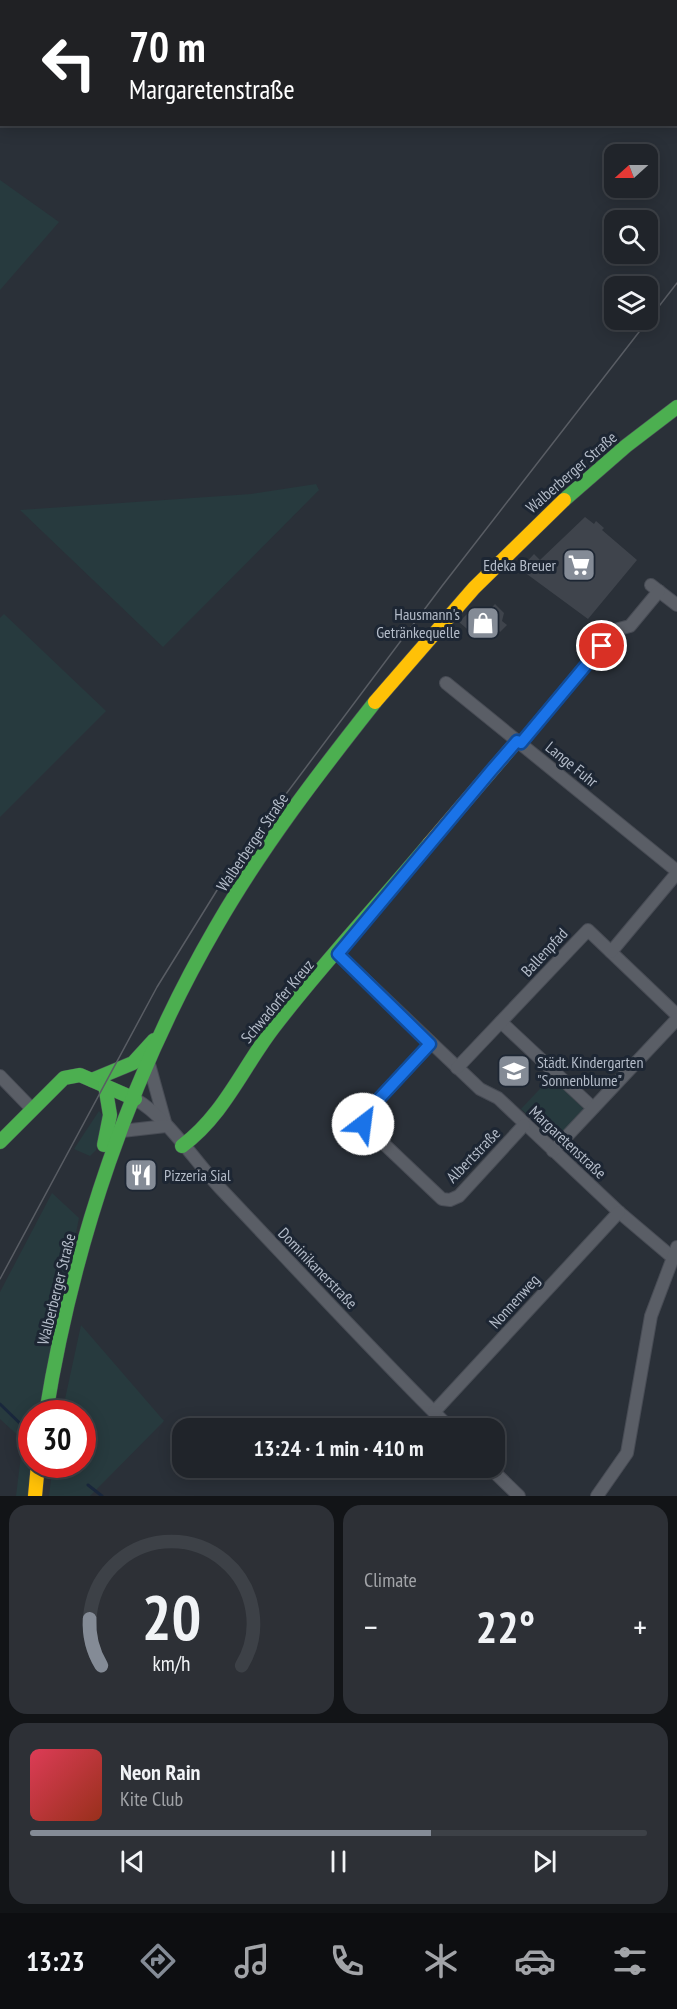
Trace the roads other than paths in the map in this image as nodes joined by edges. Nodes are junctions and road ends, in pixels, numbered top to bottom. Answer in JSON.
{"nodes":[{"id":1,"x":677,"y":407,"type":"edge"},
{"id":2,"x":671,"y":418,"type":"edge"},
{"id":3,"x":677,"y":604,"type":"edge"},
{"id":4,"x":446,"y":683,"type":"dead end"},
{"id":5,"x":519,"y":742,"type":"junction"},
{"id":6,"x":677,"y":872,"type":"edge"},
{"id":7,"x":611,"y":952,"type":"junction"},
{"id":8,"x":338,"y":954,"type":"junction"},
{"id":9,"x":677,"y":1017,"type":"edge"},
{"id":10,"x":501,"y":1022,"type":"junction"},
{"id":11,"x":162,"y":1031,"type":"junction"},
{"id":12,"x":430,"y":1044,"type":"junction"},
{"id":13,"x":149,"y":1064,"type":"junction"},
{"id":14,"x":457,"y":1068,"type":"junction"},
{"id":15,"x":0,"y":1076,"type":"edge"},
{"id":16,"x":92,"y":1080,"type":"junction"},
{"id":17,"x":105,"y":1085,"type":"junction"},
{"id":18,"x":135,"y":1099,"type":"junction"},
{"id":19,"x":593,"y":1108,"type":"junction"},
{"id":20,"x":32,"y":1109,"type":"junction"},
{"id":21,"x":524,"y":1125,"type":"junction"},
{"id":22,"x":166,"y":1126,"type":"junction"},
{"id":23,"x":122,"y":1131,"type":"junction"},
{"id":24,"x":0,"y":1142,"type":"edge"},
{"id":25,"x":182,"y":1146,"type":"junction"},
{"id":26,"x":553,"y":1151,"type":"junction"},
{"id":27,"x":94,"y":1208,"type":"junction"},
{"id":28,"x":619,"y":1212,"type":"junction"},
{"id":29,"x":674,"y":1252,"type":"edge"},
{"id":30,"x":48,"y":1400,"type":"edge"},
{"id":31,"x":434,"y":1412,"type":"junction"},
{"id":32,"x":440,"y":1418,"type":"edge"},
{"id":33,"x":36,"y":1478,"type":"edge"},
{"id":34,"x":500,"y":1478,"type":"edge"},
{"id":35,"x":34,"y":1496,"type":"edge"},
{"id":36,"x":519,"y":1496,"type":"edge"},
{"id":37,"x":597,"y":1496,"type":"edge"}],
"edges":[{"from":1,"to":2,"type":"main road","name":"Walberberger Straße"},
{"from":2,"to":11,"type":"main road","name":"Walberberger Straße"},
{"from":3,"to":5,"type":"street"},
{"from":4,"to":5,"type":"street","name":"Lange Fuhr"},
{"from":5,"to":6,"type":"street","name":"Lange Fuhr"},
{"from":5,"to":8,"type":"main road","name":"Schwadorfer Kreuz"},
{"from":6,"to":7,"type":"street"},
{"from":7,"to":9,"type":"street"},
{"from":7,"to":10,"type":"street","name":"Ballenpfad"},
{"from":8,"to":12,"type":"street","name":"Margaretenstraße"},
{"from":8,"to":25,"type":"main road","name":"Schwadorfer Kreuz"},
{"from":9,"to":19,"type":"street"},
{"from":10,"to":14,"type":"street","name":"Ballenpfad"},
{"from":10,"to":19,"type":"street"},
{"from":11,"to":13,"type":"main road","name":"Walberberger Straße"},
{"from":11,"to":16,"type":"main road"},
{"from":12,"to":14,"type":"street","name":"Margaretenstraße"},
{"from":12,"to":21,"type":"street","name":"Albertstraße"},
{"from":13,"to":18,"type":"main road","name":"Walberberger Straße"},
{"from":13,"to":22,"type":"street","name":"Dominikanerstraße"},
{"from":14,"to":21,"type":"street","name":"Margaretenstraße"},
{"from":15,"to":20,"type":"street"},
{"from":16,"to":17,"type":"main road"},
{"from":16,"to":20,"type":"main road"},
{"from":17,"to":18,"type":"main road"},
{"from":17,"to":27,"type":"main road"},
{"from":18,"to":22,"type":"street","name":"Dominikanerstraße"},
{"from":18,"to":23,"type":"main road","name":"Walberberger Straße"},
{"from":19,"to":26,"type":"street"},
{"from":20,"to":24,"type":"main road"},
{"from":21,"to":26,"type":"street","name":"Margaretenstraße"},
{"from":22,"to":23,"type":"street"},
{"from":22,"to":25,"type":"street","name":"Dominikanerstraße"},
{"from":23,"to":27,"type":"main road","name":"Walberberger Straße"},
{"from":25,"to":31,"type":"street","name":"Dominikanerstraße"},
{"from":26,"to":28,"type":"street","name":"Margaretenstraße"},
{"from":27,"to":30,"type":"main road","name":"Walberberger Straße"},
{"from":28,"to":29,"type":"street","name":"Margaretenstraße"},
{"from":28,"to":31,"type":"street","name":"Nonnenweg"},
{"from":29,"to":37,"type":"street"},
{"from":31,"to":32,"type":"street","name":"Dominikanerstraße"},
{"from":33,"to":35,"type":"main road"},
{"from":34,"to":36,"type":"street"}]}
